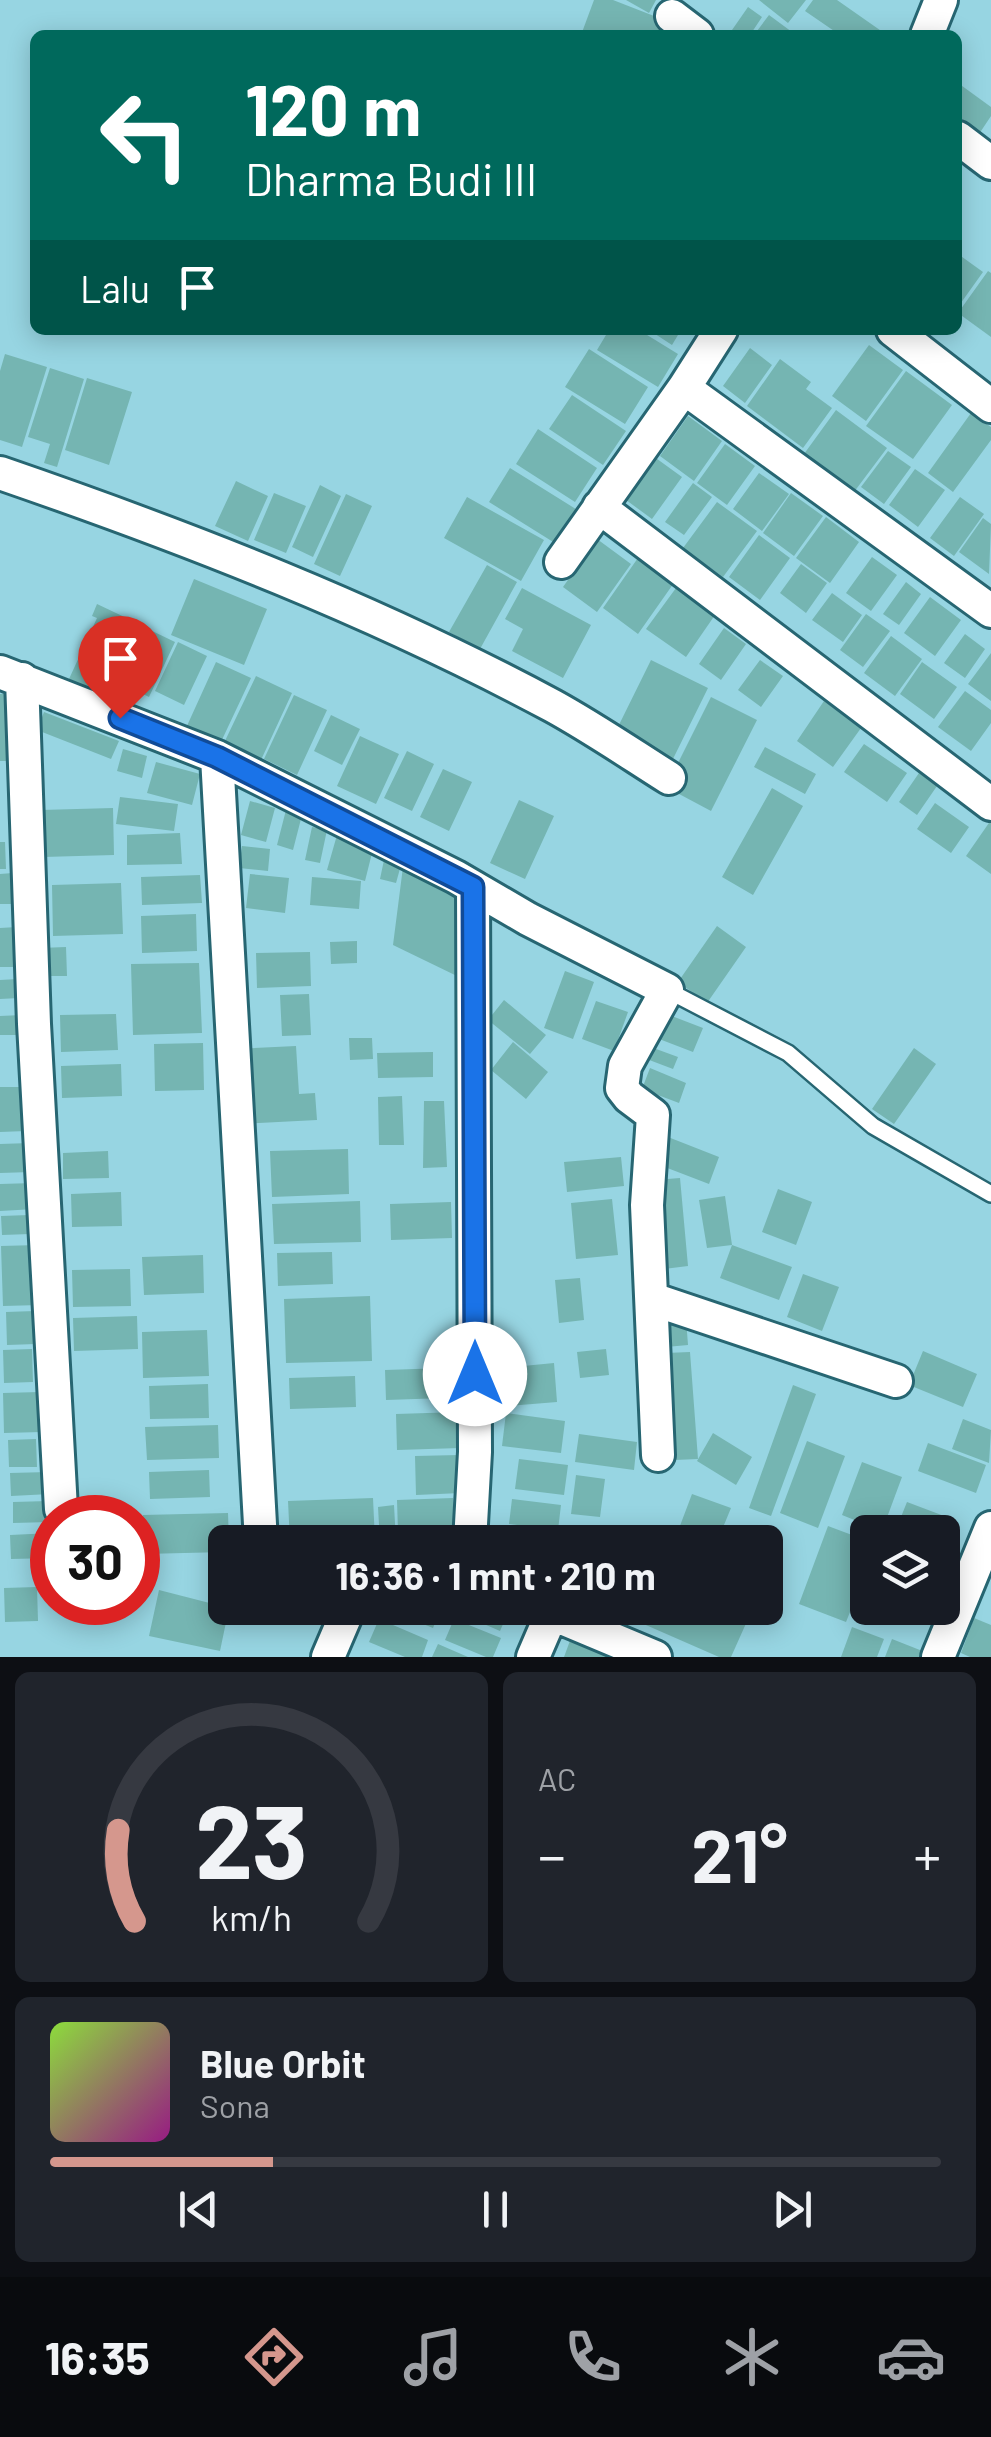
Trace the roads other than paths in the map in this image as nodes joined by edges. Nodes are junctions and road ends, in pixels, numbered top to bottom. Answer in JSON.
{"nodes":[{"id":1,"x":941,"y":0,"type":"edge"},
{"id":2,"x":929,"y":30,"type":"edge"},
{"id":3,"x":962,"y":141,"type":"edge"},
{"id":4,"x":991,"y":163,"type":"edge"},
{"id":5,"x":718,"y":335,"type":"edge"},
{"id":6,"x":899,"y":335,"type":"edge"},
{"id":7,"x":684,"y":388,"type":"junction"},
{"id":8,"x":991,"y":406,"type":"edge"},
{"id":9,"x":0,"y":473,"type":"edge"},
{"id":10,"x":599,"y":507,"type":"junction"},
{"id":11,"x":561,"y":562,"type":"dead end"},
{"id":12,"x":991,"y":610,"type":"edge"},
{"id":13,"x":11,"y":675,"type":"edge"},
{"id":14,"x":217,"y":757,"type":"junction"},
{"id":15,"x":669,"y":778,"type":"dead end"},
{"id":16,"x":985,"y":786,"type":"edge"},
{"id":17,"x":473,"y":887,"type":"junction"},
{"id":18,"x":667,"y":990,"type":"junction"},
{"id":19,"x":991,"y":1194,"type":"edge"},
{"id":20,"x":652,"y":1299,"type":"junction"},
{"id":21,"x":896,"y":1381,"type":"dead end"},
{"id":22,"x":658,"y":1455,"type":"dead end"},
{"id":23,"x":60,"y":1495,"type":"edge"},
{"id":24,"x":260,"y":1525,"type":"edge"},
{"id":25,"x":471,"y":1525,"type":"edge"},
{"id":26,"x":991,"y":1528,"type":"edge"},
{"id":27,"x":342,"y":1625,"type":"edge"},
{"id":28,"x":541,"y":1625,"type":"edge"},
{"id":29,"x":580,"y":1625,"type":"edge"},
{"id":30,"x":328,"y":1657,"type":"edge"},
{"id":31,"x":533,"y":1657,"type":"edge"},
{"id":32,"x":655,"y":1657,"type":"edge"},
{"id":33,"x":938,"y":1657,"type":"edge"}],
"edges":[{"from":1,"to":2,"type":"street"},
{"from":3,"to":4,"type":"street"},
{"from":5,"to":7,"type":"street"},
{"from":6,"to":8,"type":"street"},
{"from":7,"to":10,"type":"street"},
{"from":7,"to":12,"type":"street"},
{"from":9,"to":15,"type":"street"},
{"from":10,"to":11,"type":"street"},
{"from":10,"to":16,"type":"street"},
{"from":13,"to":14,"type":"street"},
{"from":13,"to":23,"type":"street"},
{"from":14,"to":17,"type":"street"},
{"from":14,"to":24,"type":"street"},
{"from":17,"to":18,"type":"street"},
{"from":17,"to":25,"type":"street"},
{"from":18,"to":19,"type":"lane"},
{"from":18,"to":20,"type":"street"},
{"from":20,"to":21,"type":"street"},
{"from":20,"to":22,"type":"street"},
{"from":26,"to":33,"type":"street"},
{"from":27,"to":30,"type":"street"},
{"from":28,"to":31,"type":"street"},
{"from":29,"to":32,"type":"street"}]}
